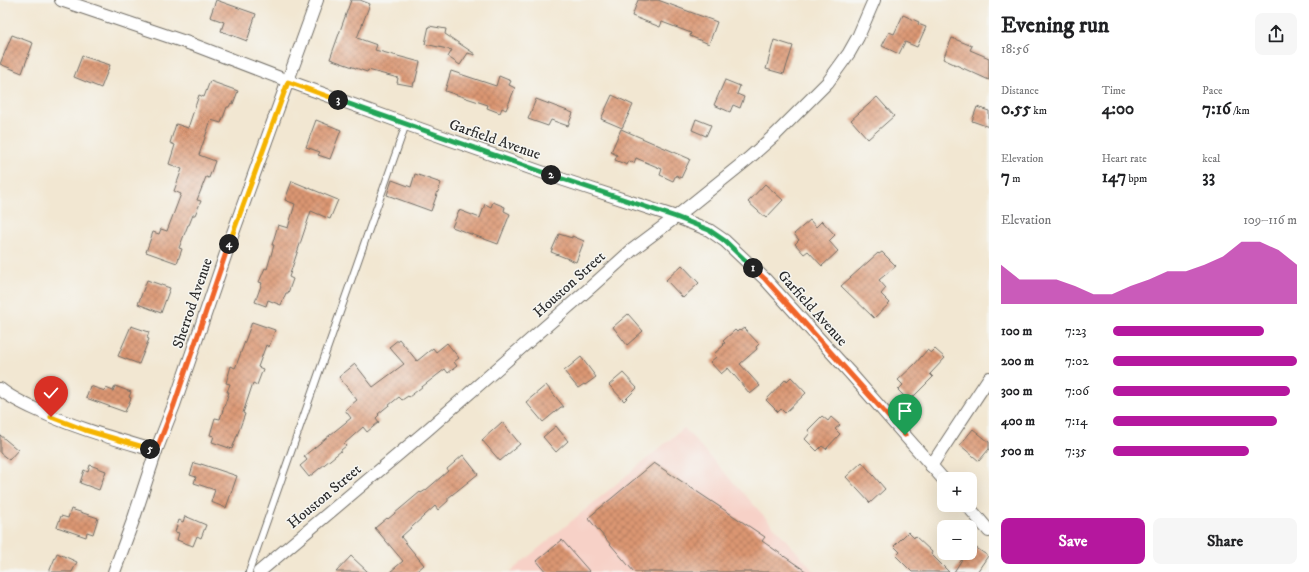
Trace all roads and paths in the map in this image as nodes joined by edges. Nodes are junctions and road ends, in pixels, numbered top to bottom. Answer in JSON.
{"nodes":[{"id":1,"x":62,"y":0,"type":"edge"},
{"id":2,"x":317,"y":0,"type":"edge"},
{"id":3,"x":874,"y":0,"type":"edge"},
{"id":4,"x":288,"y":82,"type":"junction"},
{"id":5,"x":406,"y":124,"type":"junction"},
{"id":6,"x":676,"y":217,"type":"junction"},
{"id":7,"x":989,"y":378,"type":"edge"},
{"id":8,"x":0,"y":389,"type":"edge"},
{"id":9,"x":156,"y":451,"type":"junction"},
{"id":10,"x":931,"y":466,"type":"junction"},
{"id":11,"x":937,"y":472,"type":"edge"},
{"id":12,"x":973,"y":512,"type":"edge"},
{"id":13,"x":989,"y":532,"type":"edge"},
{"id":14,"x":114,"y":572,"type":"edge"},
{"id":15,"x":249,"y":572,"type":"edge"},
{"id":16,"x":259,"y":572,"type":"edge"}],
"edges":[{"from":1,"to":4,"type":"street","name":"Garfield Avenue"},
{"from":2,"to":4,"type":"street","name":"Sherrod Avenue"},
{"from":3,"to":6,"type":"street","name":"Houston Street"},
{"from":4,"to":5,"type":"street","name":"Garfield Avenue"},
{"from":4,"to":9,"type":"street","name":"Sherrod Avenue"},
{"from":5,"to":6,"type":"street","name":"Garfield Avenue"},
{"from":5,"to":15,"type":"lane"},
{"from":6,"to":10,"type":"street","name":"Garfield Avenue"},
{"from":6,"to":16,"type":"street","name":"Houston Street"},
{"from":7,"to":10,"type":"street"},
{"from":8,"to":9,"type":"street"},
{"from":9,"to":14,"type":"street","name":"Sherrod Avenue"},
{"from":10,"to":11,"type":"street","name":"Garfield Avenue"},
{"from":12,"to":13,"type":"street"}]}
